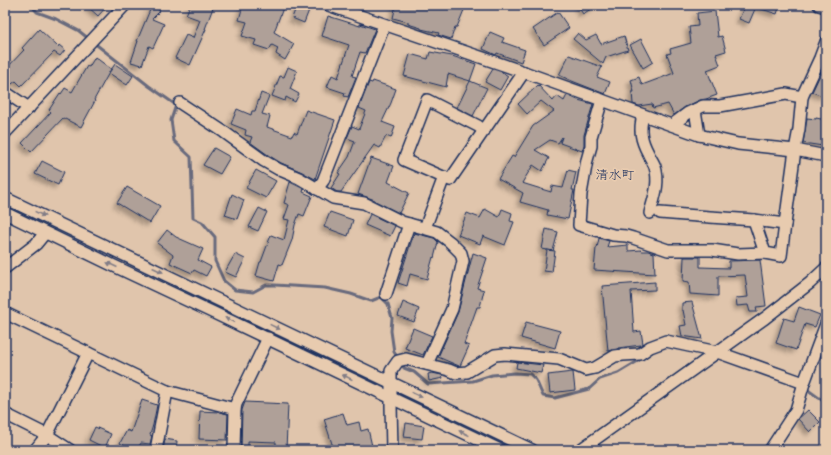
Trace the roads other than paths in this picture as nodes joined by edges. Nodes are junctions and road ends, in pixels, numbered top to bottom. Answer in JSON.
{"nodes":[{"id":1,"x":125,"y":5,"type":"edge"},
{"id":2,"x":328,"y":5,"type":"edge"},
{"id":3,"x":819,"y":5,"type":"edge"},
{"id":4,"x":826,"y":7,"type":"edge"},
{"id":5,"x":384,"y":25,"type":"junction"},
{"id":6,"x":826,"y":42,"type":"edge"},
{"id":7,"x":524,"y":72,"type":"junction"},
{"id":8,"x":5,"y":92,"type":"edge"},
{"id":9,"x":802,"y":97,"type":"junction"},
{"id":10,"x":602,"y":100,"type":"junction"},
{"id":11,"x":180,"y":103,"type":"dead end"},
{"id":12,"x":29,"y":108,"type":"junction"},
{"id":13,"x":695,"y":110,"type":"junction"},
{"id":14,"x":643,"y":115,"type":"junction"},
{"id":15,"x":672,"y":125,"type":"junction"},
{"id":16,"x":484,"y":131,"type":"junction"},
{"id":17,"x":5,"y":133,"type":"edge"},
{"id":18,"x":699,"y":135,"type":"junction"},
{"id":19,"x":795,"y":150,"type":"junction"},
{"id":20,"x":826,"y":156,"type":"edge"},
{"id":21,"x":444,"y":177,"type":"junction"},
{"id":22,"x":317,"y":189,"type":"junction"},
{"id":23,"x":5,"y":198,"type":"edge"},
{"id":24,"x":5,"y":214,"type":"edge"},
{"id":25,"x":754,"y":220,"type":"junction"},
{"id":26,"x":409,"y":224,"type":"junction"},
{"id":27,"x":785,"y":224,"type":"junction"},
{"id":28,"x":425,"y":228,"type":"junction"},
{"id":29,"x":45,"y":232,"type":"junction"},
{"id":30,"x":766,"y":253,"type":"junction"},
{"id":31,"x":5,"y":268,"type":"edge"},
{"id":32,"x":825,"y":271,"type":"edge"},
{"id":33,"x":386,"y":294,"type":"dead end"},
{"id":34,"x":5,"y":314,"type":"edge"},
{"id":35,"x":826,"y":324,"type":"edge"},
{"id":36,"x":268,"y":338,"type":"junction"},
{"id":37,"x":717,"y":352,"type":"junction"},
{"id":38,"x":88,"y":353,"type":"junction"},
{"id":39,"x":427,"y":364,"type":"junction"},
{"id":40,"x":391,"y":383,"type":"junction"},
{"id":41,"x":804,"y":383,"type":"junction"},
{"id":42,"x":167,"y":391,"type":"junction"},
{"id":43,"x":391,"y":398,"type":"junction"},
{"id":44,"x":235,"y":409,"type":"junction"},
{"id":45,"x":5,"y":414,"type":"edge"},
{"id":46,"x":47,"y":435,"type":"junction"},
{"id":47,"x":588,"y":448,"type":"edge"},
{"id":48,"x":36,"y":450,"type":"edge"},
{"id":49,"x":70,"y":450,"type":"edge"},
{"id":50,"x":156,"y":450,"type":"edge"},
{"id":51,"x":234,"y":450,"type":"edge"},
{"id":52,"x":392,"y":450,"type":"edge"},
{"id":53,"x":500,"y":450,"type":"edge"},
{"id":54,"x":532,"y":450,"type":"edge"},
{"id":55,"x":770,"y":450,"type":"edge"}],
"edges":[{"from":1,"to":12,"type":"street"},
{"from":2,"to":5,"type":"street"},
{"from":3,"to":4,"type":"street"},
{"from":5,"to":7,"type":"street"},
{"from":5,"to":22,"type":"street"},
{"from":6,"to":9,"type":"street"},
{"from":7,"to":10,"type":"street"},
{"from":7,"to":16,"type":"street"},
{"from":8,"to":12,"type":"street"},
{"from":9,"to":13,"type":"street"},
{"from":9,"to":19,"type":"street"},
{"from":10,"to":14,"type":"street"},
{"from":10,"to":30,"type":"street"},
{"from":11,"to":22,"type":"street"},
{"from":12,"to":17,"type":"street"},
{"from":13,"to":15,"type":"street"},
{"from":13,"to":18,"type":"street"},
{"from":14,"to":15,"type":"street"},
{"from":14,"to":25,"type":"street"},
{"from":15,"to":18,"type":"street"},
{"from":16,"to":21,"type":"street"},
{"from":16,"to":21,"type":"street"},
{"from":18,"to":19,"type":"street"},
{"from":19,"to":20,"type":"street"},
{"from":19,"to":27,"type":"street"},
{"from":21,"to":28,"type":"street"},
{"from":22,"to":26,"type":"street"},
{"from":23,"to":40,"type":"street","one_way":true},
{"from":24,"to":29,"type":"street"},
{"from":25,"to":27,"type":"street"},
{"from":25,"to":30,"type":"street"},
{"from":26,"to":28,"type":"street"},
{"from":26,"to":33,"type":"street"},
{"from":27,"to":30,"type":"street"},
{"from":28,"to":39,"type":"street"},
{"from":29,"to":31,"type":"street"},
{"from":36,"to":29,"type":"street","one_way":true},
{"from":32,"to":37,"type":"street"},
{"from":34,"to":38,"type":"street"},
{"from":35,"to":41,"type":"street"},
{"from":43,"to":36,"type":"street","one_way":true},
{"from":36,"to":44,"type":"street"},
{"from":37,"to":39,"type":"street"},
{"from":37,"to":41,"type":"street"},
{"from":37,"to":47,"type":"street"},
{"from":38,"to":42,"type":"street"},
{"from":38,"to":46,"type":"street"},
{"from":39,"to":40,"type":"street"},
{"from":40,"to":43,"type":"street"},
{"from":40,"to":54,"type":"street","one_way":true},
{"from":41,"to":55,"type":"street"},
{"from":42,"to":44,"type":"street"},
{"from":42,"to":50,"type":"street"},
{"from":43,"to":52,"type":"street"},
{"from":53,"to":43,"type":"street","one_way":true},
{"from":44,"to":51,"type":"street"},
{"from":45,"to":46,"type":"street"},
{"from":46,"to":48,"type":"street"},
{"from":46,"to":49,"type":"street"}]}
